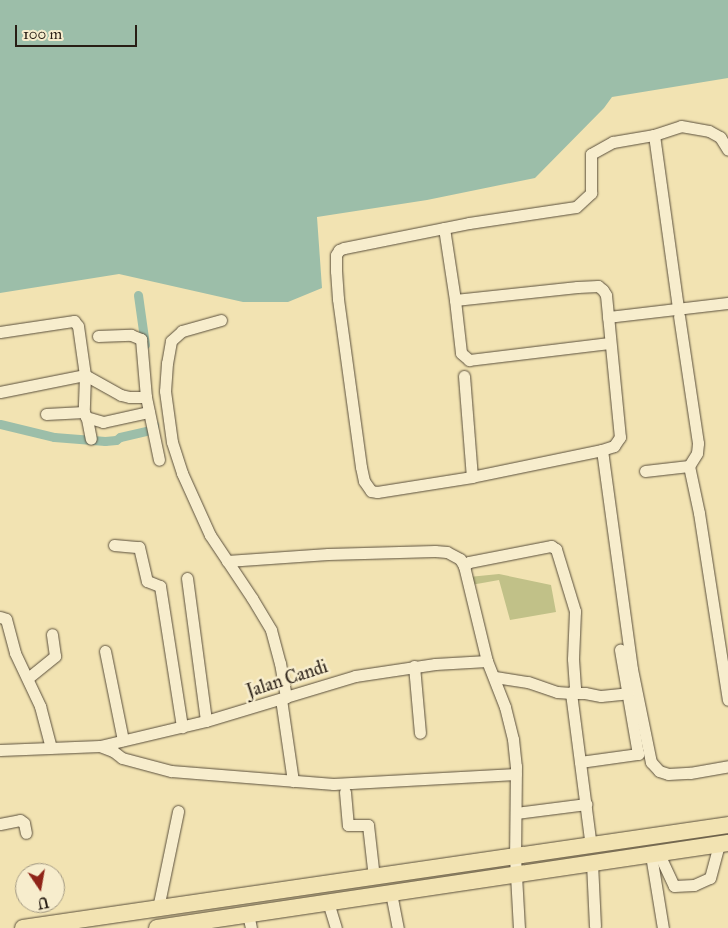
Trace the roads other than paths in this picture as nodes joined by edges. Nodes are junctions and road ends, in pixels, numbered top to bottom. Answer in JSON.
{"nodes":[{"id":1,"x":654,"y":135,"type":"junction"},
{"id":2,"x":728,"y":150,"type":"edge"},
{"id":3,"x":444,"y":228,"type":"junction"},
{"id":4,"x":455,"y":300,"type":"junction"},
{"id":5,"x":728,"y":303,"type":"edge"},
{"id":6,"x":678,"y":312,"type":"junction"},
{"id":7,"x":608,"y":317,"type":"junction"},
{"id":8,"x":221,"y":320,"type":"dead end"},
{"id":9,"x":0,"y":332,"type":"edge"},
{"id":10,"x":98,"y":336,"type":"dead end"},
{"id":11,"x":610,"y":343,"type":"junction"},
{"id":12,"x":85,"y":375,"type":"junction"},
{"id":13,"x":464,"y":376,"type":"dead end"},
{"id":14,"x":0,"y":392,"type":"edge"},
{"id":15,"x":146,"y":397,"type":"junction"},
{"id":16,"x":149,"y":412,"type":"junction"},
{"id":17,"x":46,"y":414,"type":"dead end"},
{"id":18,"x":85,"y":416,"type":"junction"},
{"id":19,"x":91,"y":439,"type":"dead end"},
{"id":20,"x":602,"y":450,"type":"junction"},
{"id":21,"x":159,"y":460,"type":"dead end"},
{"id":22,"x":689,"y":466,"type":"junction"},
{"id":23,"x":645,"y":471,"type":"dead end"},
{"id":24,"x":472,"y":477,"type":"junction"},
{"id":25,"x":114,"y":545,"type":"dead end"},
{"id":26,"x":227,"y":561,"type":"junction"},
{"id":27,"x":464,"y":566,"type":"junction"},
{"id":28,"x":187,"y":578,"type":"dead end"},
{"id":29,"x":0,"y":617,"type":"edge"},
{"id":30,"x":52,"y":634,"type":"dead end"},
{"id":31,"x":620,"y":650,"type":"dead end"},
{"id":32,"x":105,"y":651,"type":"dead end"},
{"id":33,"x":487,"y":661,"type":"junction"},
{"id":34,"x":414,"y":666,"type":"junction"},
{"id":35,"x":495,"y":677,"type":"junction"},
{"id":36,"x":28,"y":678,"type":"junction"},
{"id":37,"x":571,"y":693,"type":"junction"},
{"id":38,"x":628,"y":693,"type":"junction"},
{"id":39,"x":283,"y":698,"type":"junction"},
{"id":40,"x":728,"y":700,"type":"edge"},
{"id":41,"x":206,"y":721,"type":"junction"},
{"id":42,"x":182,"y":727,"type":"junction"},
{"id":43,"x":420,"y":733,"type":"dead end"},
{"id":44,"x":123,"y":740,"type":"junction"},
{"id":45,"x":100,"y":746,"type":"junction"},
{"id":46,"x":51,"y":748,"type":"junction"},
{"id":47,"x":0,"y":750,"type":"edge"},
{"id":48,"x":580,"y":762,"type":"junction"},
{"id":49,"x":728,"y":766,"type":"edge"},
{"id":50,"x":516,"y":774,"type":"junction"},
{"id":51,"x":292,"y":781,"type":"junction"},
{"id":52,"x":344,"y":792,"type":"dead end"},
{"id":53,"x":586,"y":804,"type":"junction"},
{"id":54,"x":178,"y":810,"type":"dead end"},
{"id":55,"x":516,"y":813,"type":"junction"},
{"id":56,"x":0,"y":824,"type":"edge"},
{"id":57,"x":728,"y":825,"type":"edge"},
{"id":58,"x":26,"y":833,"type":"dead end"},
{"id":59,"x":724,"y":844,"type":"edge"},
{"id":60,"x":591,"y":846,"type":"junction"},
{"id":61,"x":655,"y":854,"type":"junction"},
{"id":62,"x":515,"y":857,"type":"junction"},
{"id":63,"x":592,"y":863,"type":"junction"},
{"id":64,"x":516,"y":874,"type":"junction"},
{"id":65,"x":374,"y":878,"type":"junction"},
{"id":66,"x":392,"y":893,"type":"junction"},
{"id":67,"x":328,"y":902,"type":"junction"},
{"id":68,"x":158,"y":908,"type":"junction"},
{"id":69,"x":250,"y":921,"type":"edge"},
{"id":70,"x":100,"y":922,"type":"edge"},
{"id":71,"x":595,"y":926,"type":"dead end"},
{"id":72,"x":23,"y":928,"type":"edge"},
{"id":73,"x":157,"y":928,"type":"edge"},
{"id":74,"x":336,"y":928,"type":"edge"},
{"id":75,"x":398,"y":928,"type":"edge"},
{"id":76,"x":519,"y":928,"type":"edge"},
{"id":77,"x":663,"y":928,"type":"edge"}],
"edges":[{"from":1,"to":2,"type":"street"},
{"from":1,"to":3,"type":"street"},
{"from":1,"to":6,"type":"street"},
{"from":3,"to":4,"type":"street"},
{"from":3,"to":24,"type":"street"},
{"from":4,"to":7,"type":"street"},
{"from":4,"to":11,"type":"street"},
{"from":5,"to":6,"type":"street"},
{"from":6,"to":7,"type":"street"},
{"from":6,"to":22,"type":"street"},
{"from":7,"to":11,"type":"street"},
{"from":8,"to":26,"type":"street"},
{"from":9,"to":12,"type":"street"},
{"from":10,"to":15,"type":"street"},
{"from":11,"to":20,"type":"street"},
{"from":12,"to":14,"type":"street"},
{"from":12,"to":15,"type":"street"},
{"from":12,"to":18,"type":"street"},
{"from":13,"to":24,"type":"street"},
{"from":15,"to":16,"type":"street"},
{"from":16,"to":18,"type":"street"},
{"from":16,"to":21,"type":"street"},
{"from":17,"to":18,"type":"street"},
{"from":18,"to":19,"type":"street"},
{"from":20,"to":24,"type":"street"},
{"from":20,"to":49,"type":"street"},
{"from":22,"to":23,"type":"street"},
{"from":22,"to":40,"type":"street"},
{"from":25,"to":42,"type":"street"},
{"from":26,"to":27,"type":"street"},
{"from":26,"to":39,"type":"street"},
{"from":27,"to":33,"type":"street"},
{"from":27,"to":37,"type":"street"},
{"from":28,"to":41,"type":"street"},
{"from":29,"to":36,"type":"street"},
{"from":30,"to":36,"type":"street"},
{"from":31,"to":38,"type":"street"},
{"from":32,"to":44,"type":"street"},
{"from":33,"to":34,"type":"street","name":"Jalan Candi"},
{"from":33,"to":35,"type":"street"},
{"from":34,"to":39,"type":"street","name":"Jalan Candi"},
{"from":34,"to":43,"type":"street"},
{"from":35,"to":37,"type":"street"},
{"from":35,"to":50,"type":"street"},
{"from":36,"to":46,"type":"street"},
{"from":37,"to":38,"type":"street"},
{"from":37,"to":48,"type":"street"},
{"from":38,"to":48,"type":"street"},
{"from":39,"to":41,"type":"street","name":"Jalan Candi"},
{"from":39,"to":51,"type":"street"},
{"from":41,"to":42,"type":"street","name":"Jalan Candi"},
{"from":42,"to":44,"type":"street","name":"Jalan Candi"},
{"from":44,"to":45,"type":"street","name":"Jalan Candi"},
{"from":45,"to":46,"type":"street","name":"Jalan Candi"},
{"from":45,"to":51,"type":"street"},
{"from":46,"to":47,"type":"street","name":"Jalan Candi"},
{"from":48,"to":53,"type":"street"},
{"from":50,"to":51,"type":"street"},
{"from":50,"to":55,"type":"street"},
{"from":52,"to":65,"type":"street"},
{"from":53,"to":55,"type":"street"},
{"from":53,"to":60,"type":"street"},
{"from":54,"to":68,"type":"street"},
{"from":55,"to":62,"type":"street"},
{"from":56,"to":58,"type":"street"},
{"from":57,"to":60,"type":"highway"},
{"from":59,"to":61,"type":"highway"},
{"from":59,"to":61,"type":"street"},
{"from":60,"to":62,"type":"highway"},
{"from":61,"to":63,"type":"highway"},
{"from":61,"to":77,"type":"street"},
{"from":62,"to":64,"type":"street"},
{"from":62,"to":65,"type":"highway"},
{"from":63,"to":64,"type":"highway"},
{"from":63,"to":71,"type":"street"},
{"from":64,"to":66,"type":"highway"},
{"from":64,"to":76,"type":"street"},
{"from":65,"to":68,"type":"highway"},
{"from":66,"to":67,"type":"highway"},
{"from":66,"to":75,"type":"street"},
{"from":67,"to":69,"type":"highway"},
{"from":67,"to":74,"type":"street"},
{"from":68,"to":70,"type":"highway"},
{"from":69,"to":73,"type":"highway"},
{"from":70,"to":72,"type":"highway"}]}
